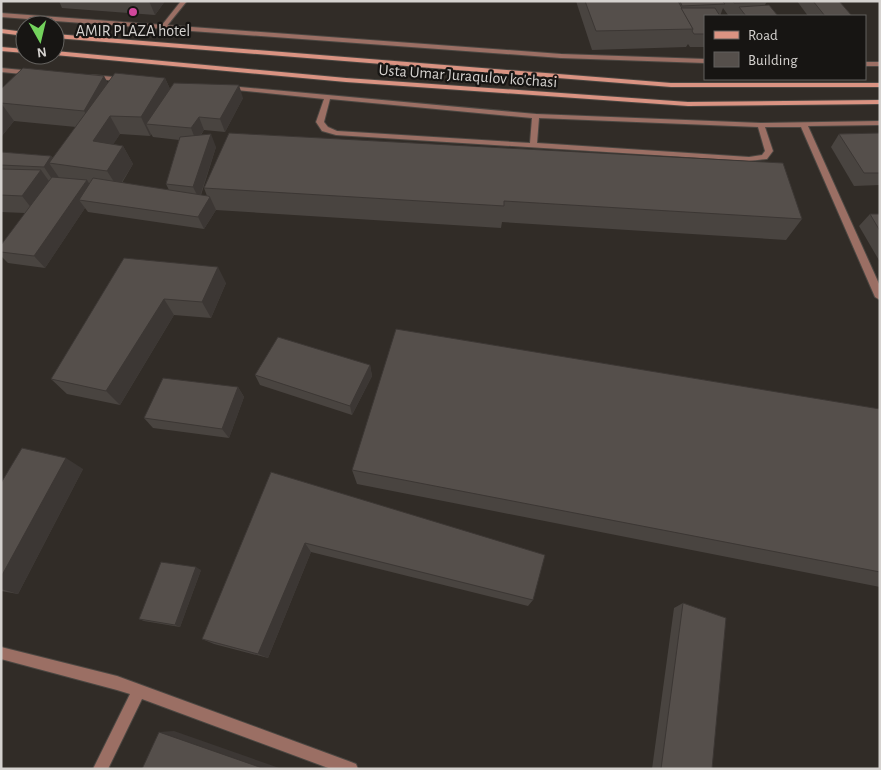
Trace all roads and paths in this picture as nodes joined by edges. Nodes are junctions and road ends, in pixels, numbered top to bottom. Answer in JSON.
{"nodes":[{"id":1,"x":184,"y":1,"type":"edge"},
{"id":2,"x":1,"y":15,"type":"edge"},
{"id":3,"x":164,"y":26,"type":"junction"},
{"id":4,"x":1,"y":32,"type":"edge"},
{"id":5,"x":15,"y":33,"type":"edge"},
{"id":6,"x":65,"y":37,"type":"edge"},
{"id":7,"x":1,"y":49,"type":"edge"},
{"id":8,"x":15,"y":50,"type":"edge"},
{"id":9,"x":65,"y":54,"type":"edge"},
{"id":10,"x":704,"y":61,"type":"edge"},
{"id":11,"x":866,"y":64,"type":"edge"},
{"id":12,"x":880,"y":64,"type":"edge"},
{"id":13,"x":1,"y":70,"type":"edge"},
{"id":14,"x":26,"y":72,"type":"junction"},
{"id":15,"x":46,"y":74,"type":"edge"},
{"id":16,"x":85,"y":77,"type":"edge"},
{"id":17,"x":20,"y":79,"type":"edge"},
{"id":18,"x":133,"y":81,"type":"edge"},
{"id":19,"x":880,"y":85,"type":"edge"},
{"id":20,"x":221,"y":88,"type":"edge"},
{"id":21,"x":328,"y":96,"type":"junction"},
{"id":22,"x":880,"y":102,"type":"edge"},
{"id":23,"x":536,"y":116,"type":"junction"},
{"id":24,"x":880,"y":123,"type":"edge"},
{"id":25,"x":761,"y":125,"type":"junction"},
{"id":26,"x":804,"y":125,"type":"junction"},
{"id":27,"x":533,"y":146,"type":"junction"},
{"id":28,"x":880,"y":297,"type":"edge"},
{"id":29,"x":1,"y":652,"type":"edge"},
{"id":30,"x":139,"y":691,"type":"junction"},
{"id":31,"x":100,"y":769,"type":"edge"},
{"id":32,"x":351,"y":769,"type":"edge"}],
"edges":[{"from":1,"to":3,"type":"street"},
{"from":2,"to":3,"type":"street"},
{"from":3,"to":10,"type":"street"},
{"from":4,"to":5,"type":"main road"},
{"from":6,"to":19,"type":"main road","name":"Usta Umar Juraqulov ko'chasi"},
{"from":7,"to":8,"type":"main road"},
{"from":9,"to":22,"type":"main road","name":"Usta Umar Juraqulov ko'chasi"},
{"from":11,"to":12,"type":"street"},
{"from":13,"to":14,"type":"street"},
{"from":14,"to":15,"type":"street"},
{"from":14,"to":17,"type":"street"},
{"from":16,"to":18,"type":"street"},
{"from":20,"to":21,"type":"street"},
{"from":21,"to":23,"type":"street"},
{"from":21,"to":27,"type":"street"},
{"from":23,"to":25,"type":"street"},
{"from":23,"to":27,"type":"street"},
{"from":24,"to":26,"type":"street"},
{"from":25,"to":26,"type":"street"},
{"from":25,"to":27,"type":"street"},
{"from":26,"to":28,"type":"street"},
{"from":29,"to":30,"type":"street"},
{"from":30,"to":31,"type":"street"},
{"from":30,"to":32,"type":"street"}]}
